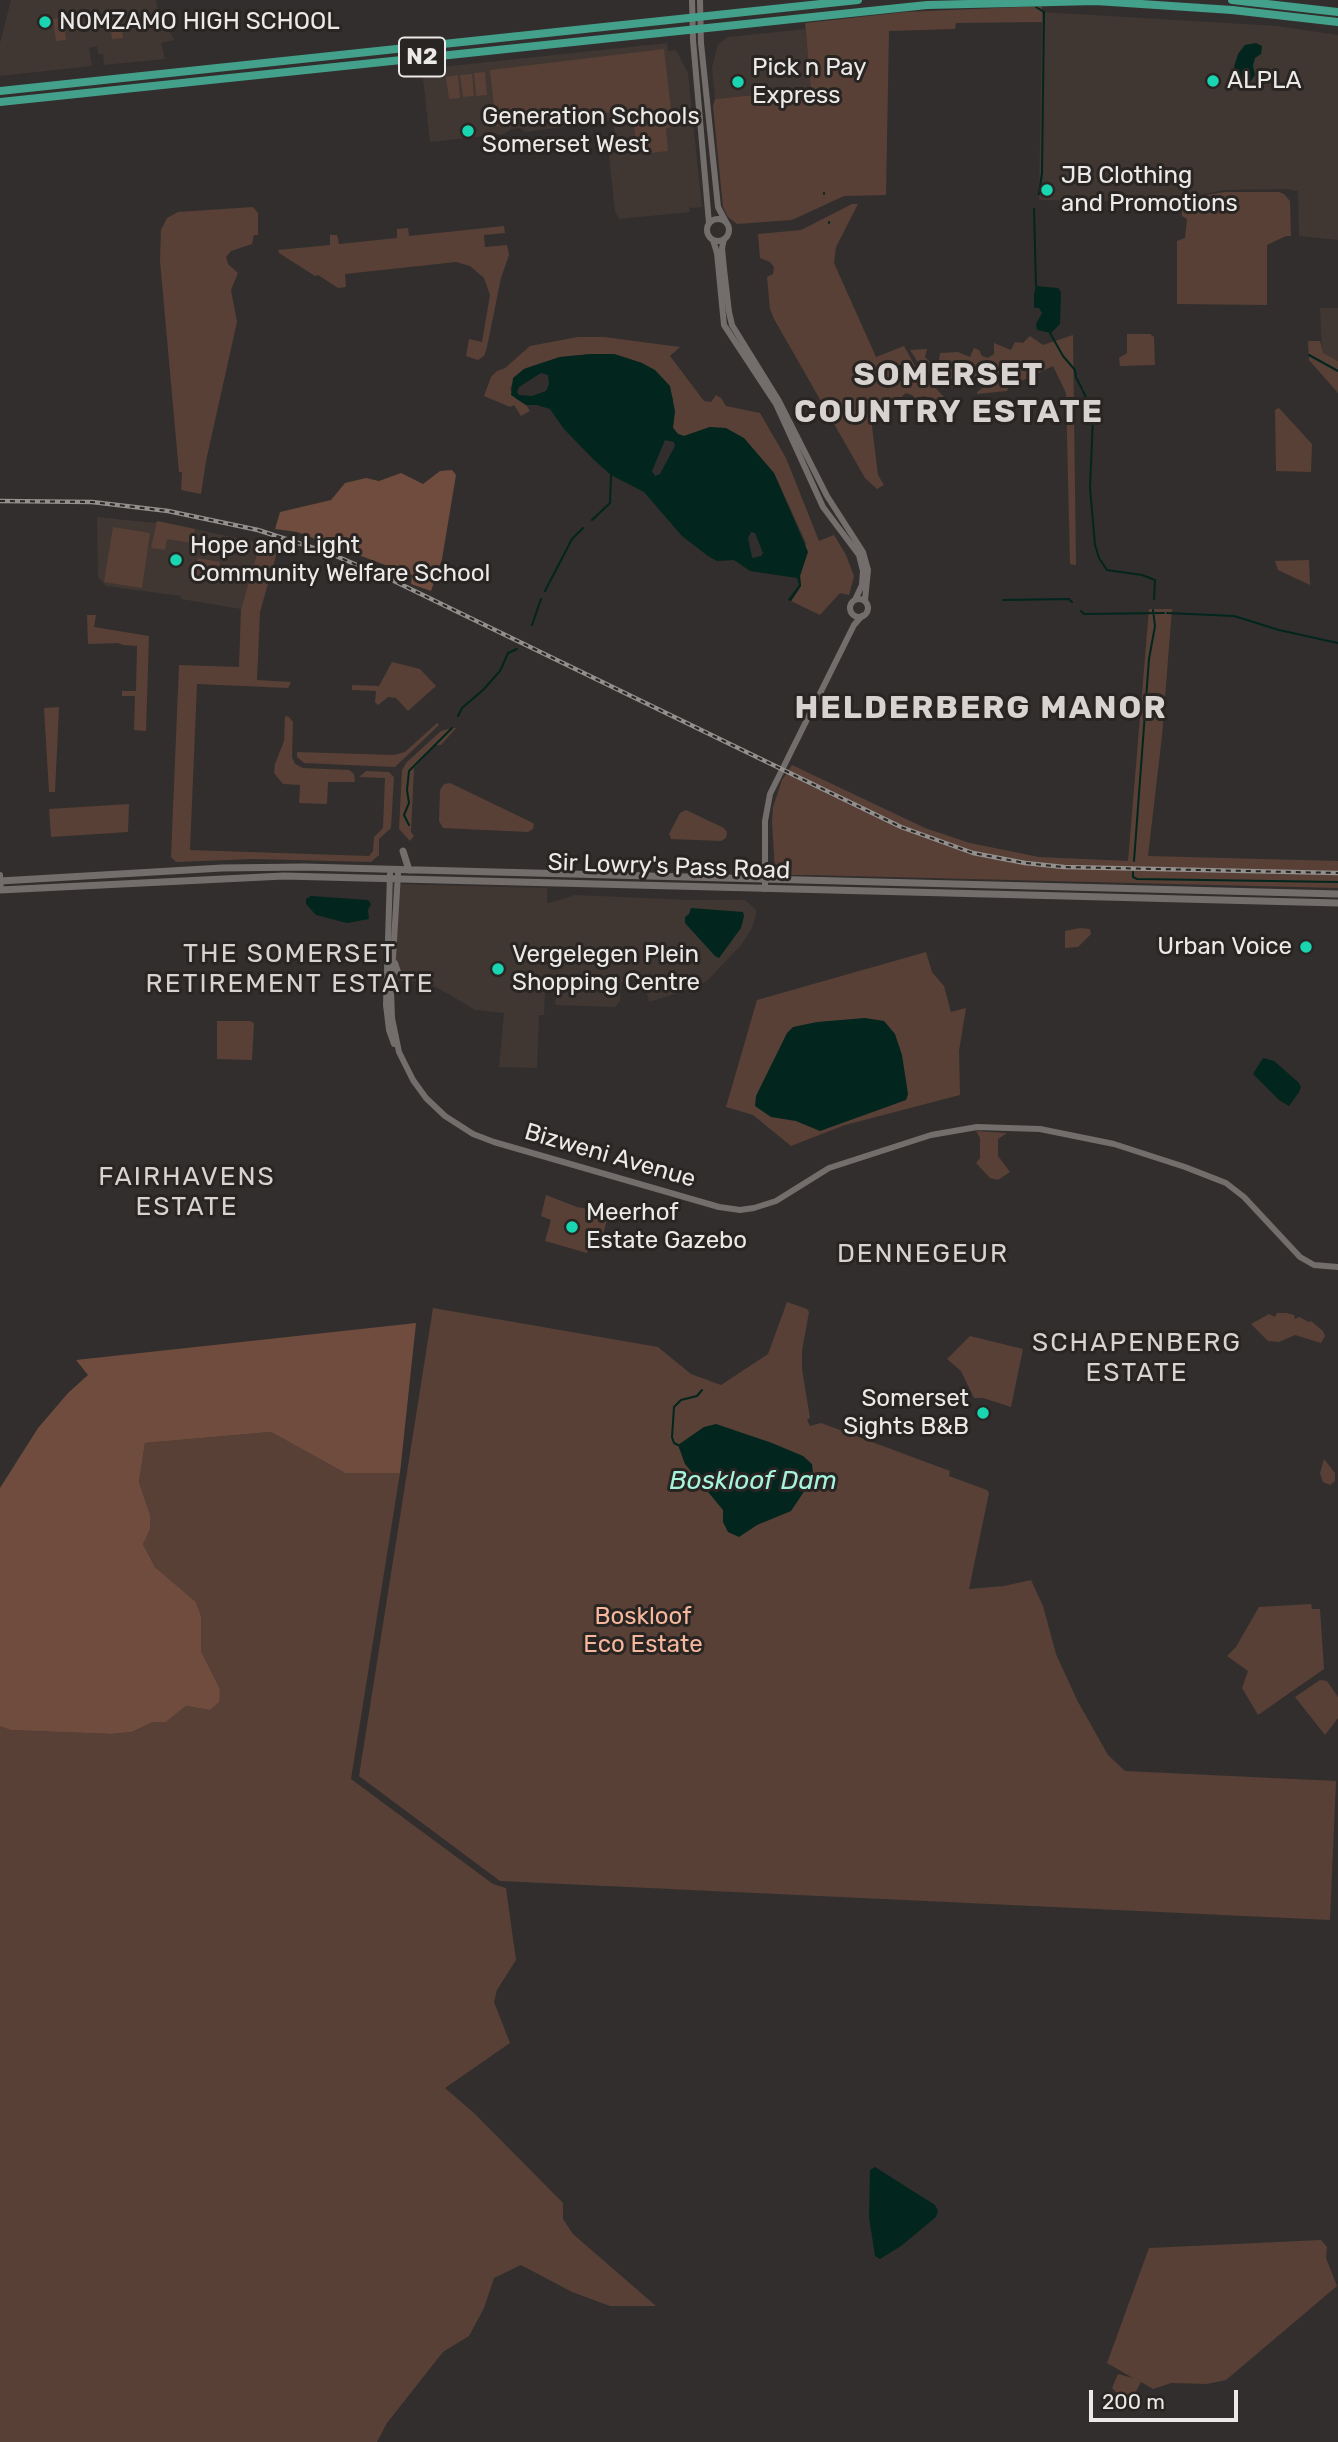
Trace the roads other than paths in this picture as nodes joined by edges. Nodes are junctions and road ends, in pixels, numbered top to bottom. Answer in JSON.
{"nodes":[{"id":1,"x":692,"y":0,"type":"edge"},
{"id":2,"x":700,"y":0,"type":"edge"},
{"id":3,"x":858,"y":0,"type":"edge"},
{"id":4,"x":1232,"y":0,"type":"edge"},
{"id":5,"x":1338,"y":12,"type":"edge"},
{"id":6,"x":696,"y":17,"type":"junction"},
{"id":7,"x":1338,"y":22,"type":"edge"},
{"id":8,"x":696,"y":29,"type":"junction"},
{"id":9,"x":0,"y":90,"type":"edge"},
{"id":10,"x":0,"y":102,"type":"edge"},
{"id":11,"x":726,"y":222,"type":"junction"},
{"id":12,"x":709,"y":223,"type":"junction"},
{"id":13,"x":724,"y":239,"type":"junction"},
{"id":14,"x":713,"y":240,"type":"junction"},
{"id":15,"x":855,"y":600,"type":"junction"},
{"id":16,"x":865,"y":600,"type":"junction"},
{"id":17,"x":852,"y":614,"type":"junction"},
{"id":18,"x":862,"y":616,"type":"junction"},
{"id":19,"x":854,"y":625,"type":"junction"},
{"id":20,"x":403,"y":851,"type":"dead end"},
{"id":21,"x":395,"y":869,"type":"junction"},
{"id":22,"x":409,"y":870,"type":"junction"},
{"id":23,"x":0,"y":875,"type":"edge"},
{"id":24,"x":394,"y":878,"type":"junction"},
{"id":25,"x":765,"y":880,"type":"junction"},
{"id":26,"x":0,"y":881,"type":"edge"},
{"id":27,"x":765,"y":889,"type":"junction"},
{"id":28,"x":0,"y":890,"type":"edge"},
{"id":29,"x":1338,"y":894,"type":"edge"},
{"id":30,"x":1338,"y":903,"type":"edge"},
{"id":31,"x":394,"y":947,"type":"junction"},
{"id":32,"x":408,"y":981,"type":"dead end"},
{"id":33,"x":399,"y":1052,"type":"junction"},
{"id":34,"x":1338,"y":1267,"type":"edge"}],
"edges":[{"from":1,"to":6,"type":"street"},
{"from":2,"to":6,"type":"street"},
{"from":3,"to":6,"type":"highway","number":"N2"},
{"from":4,"to":5,"type":"highway"},
{"from":6,"to":8,"type":"street"},
{"from":6,"to":9,"type":"highway","number":"N2"},
{"from":7,"to":8,"type":"highway","number":"N2"},
{"from":8,"to":10,"type":"highway","number":"N2"},
{"from":8,"to":11,"type":"street"},
{"from":8,"to":12,"type":"street"},
{"from":11,"to":12,"type":"street"},
{"from":11,"to":13,"type":"street"},
{"from":12,"to":14,"type":"street"},
{"from":13,"to":14,"type":"street"},
{"from":13,"to":16,"type":"street"},
{"from":14,"to":15,"type":"street"},
{"from":15,"to":16,"type":"street"},
{"from":15,"to":17,"type":"street"},
{"from":16,"to":18,"type":"street"},
{"from":17,"to":18,"type":"street"},
{"from":17,"to":19,"type":"street"},
{"from":18,"to":19,"type":"street"},
{"from":19,"to":25,"type":"street"},
{"from":20,"to":22,"type":"main road"},
{"from":21,"to":22,"type":"main road","name":"Sir Lowry's Pass Road"},
{"from":21,"to":24,"type":"street"},
{"from":21,"to":26,"type":"main road","name":"Sir Lowry's Pass Road"},
{"from":22,"to":25,"type":"main road","name":"Sir Lowry's Pass Road"},
{"from":23,"to":26,"type":"street"},
{"from":24,"to":27,"type":"main road","name":"Sir Lowry's Pass Road"},
{"from":24,"to":28,"type":"main road","name":"Sir Lowry's Pass Road"},
{"from":24,"to":31,"type":"street","name":"Bizweni Avenue"},
{"from":24,"to":33,"type":"street","name":"Bizweni Avenue"},
{"from":25,"to":27,"type":"street"},
{"from":25,"to":29,"type":"main road","name":"Sir Lowry's Pass Road"},
{"from":26,"to":28,"type":"street"},
{"from":27,"to":30,"type":"main road","name":"Sir Lowry's Pass Road"},
{"from":31,"to":32,"type":"street"},
{"from":31,"to":33,"type":"street","name":"Bizweni Avenue"},
{"from":33,"to":34,"type":"street","name":"Bizweni Avenue"}]}
